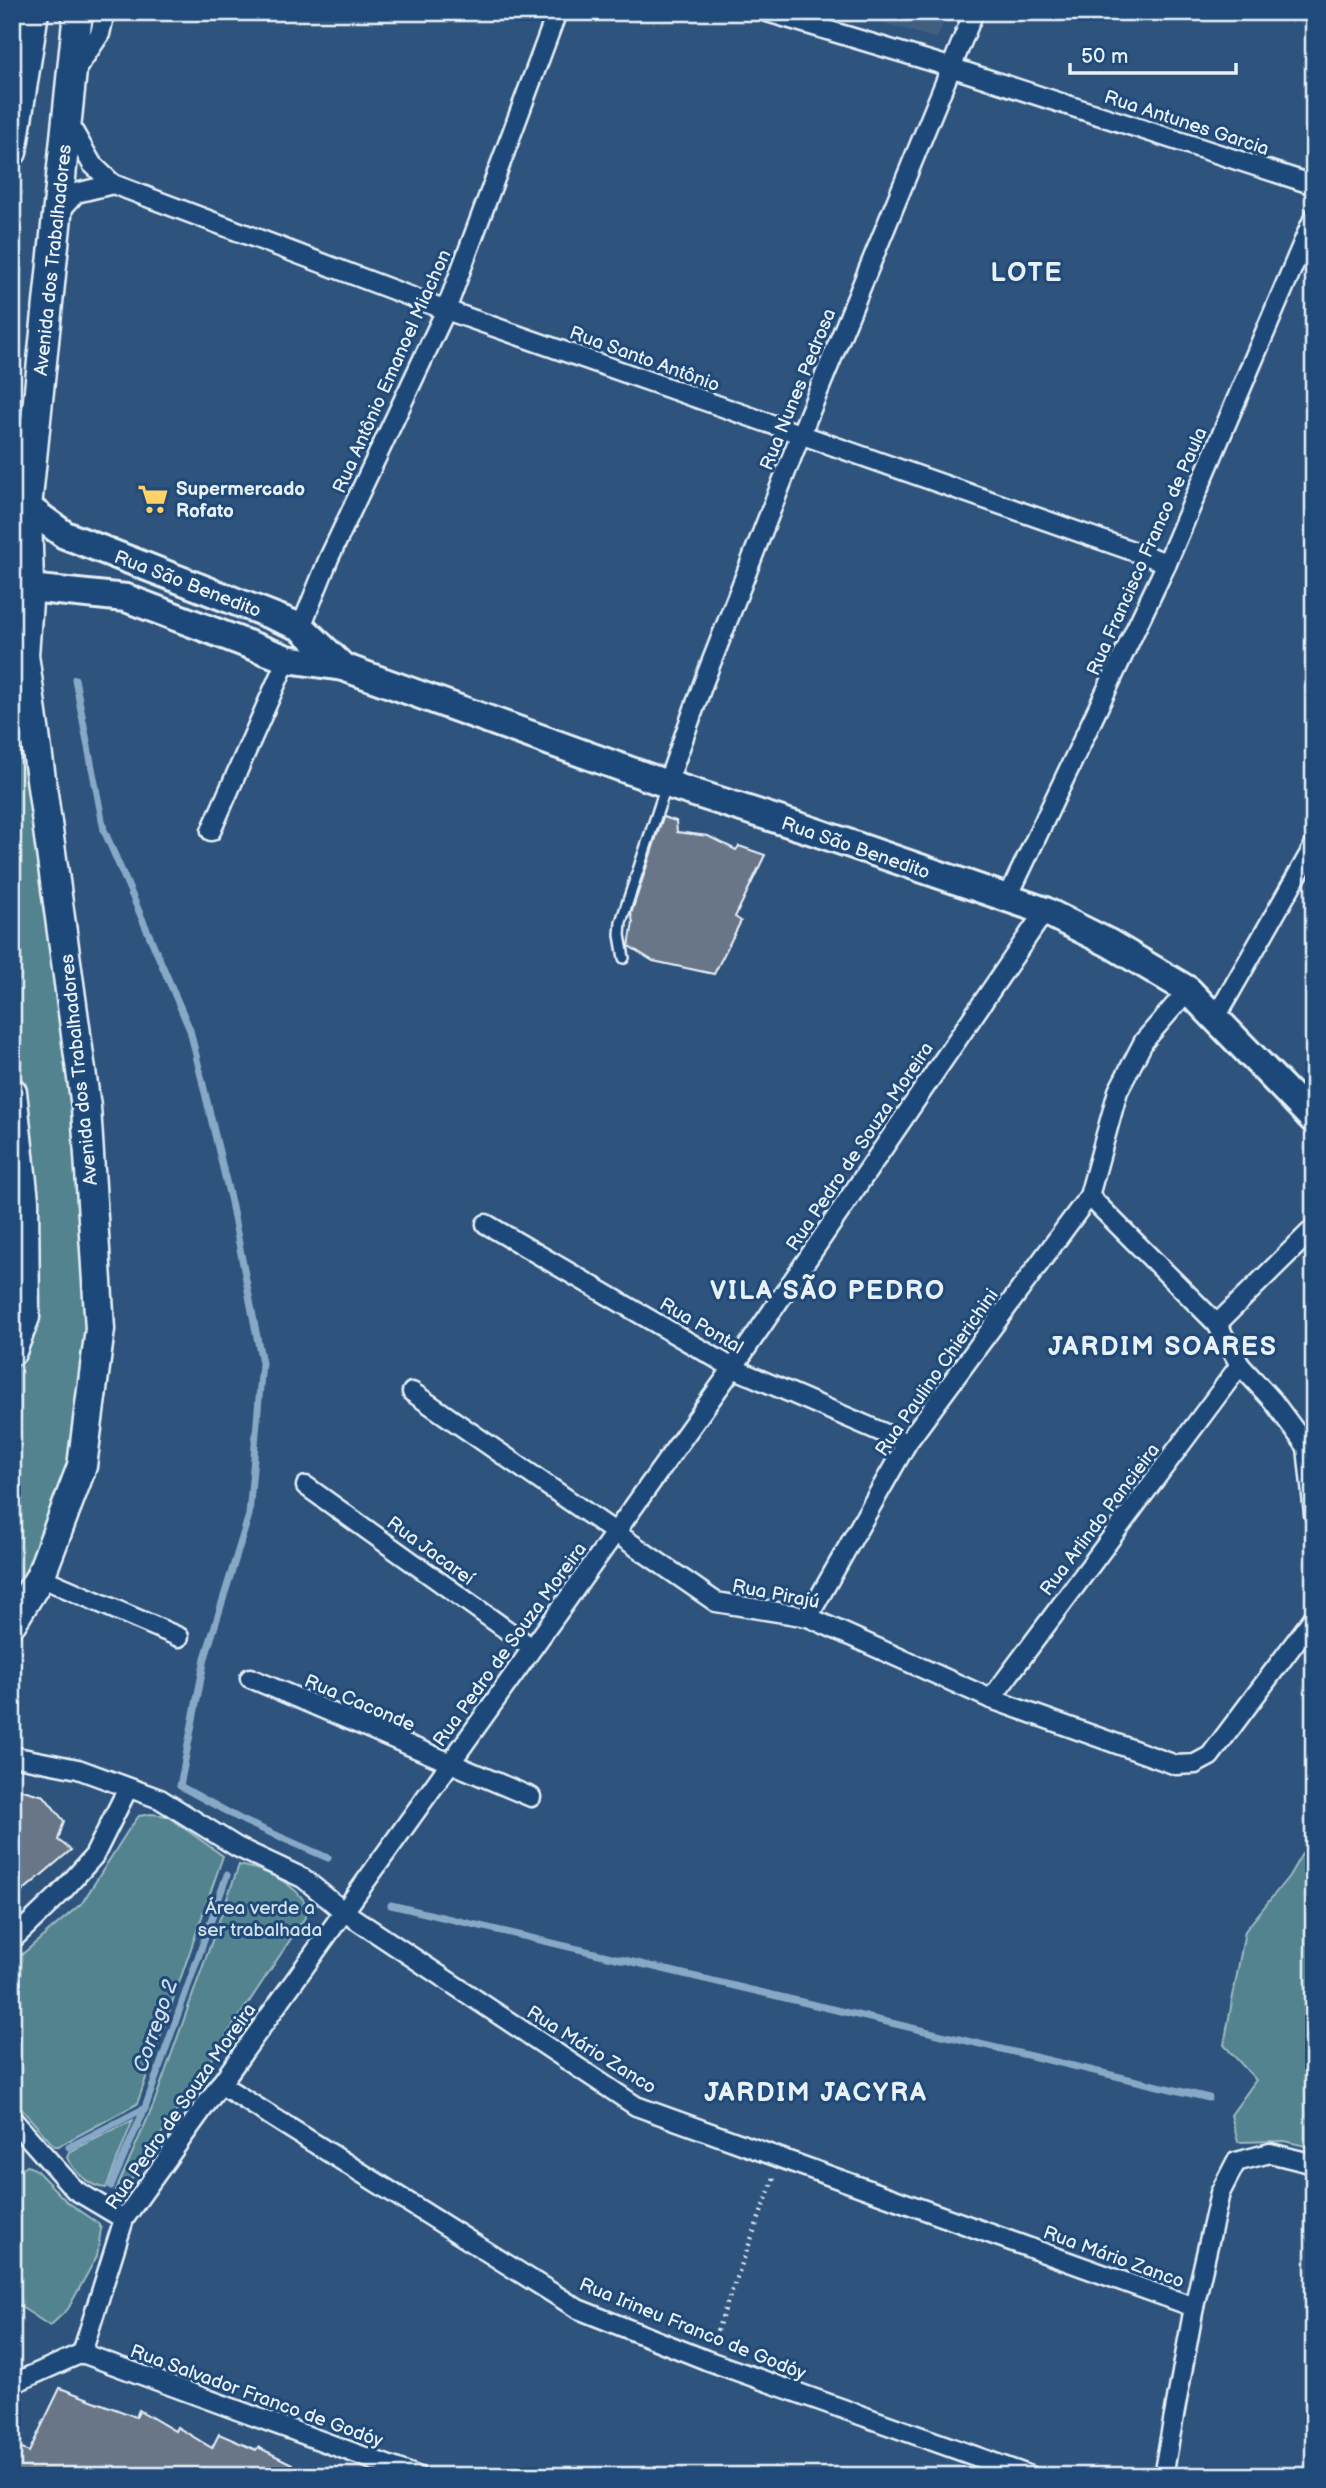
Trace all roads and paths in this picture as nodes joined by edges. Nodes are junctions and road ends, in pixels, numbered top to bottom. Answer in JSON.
{"nodes":[{"id":1,"x":34,"y":12,"type":"edge"},
{"id":2,"x":78,"y":12,"type":"edge"},
{"id":3,"x":105,"y":12,"type":"edge"},
{"id":4,"x":557,"y":12,"type":"edge"},
{"id":5,"x":767,"y":12,"type":"edge"},
{"id":6,"x":974,"y":12,"type":"edge"},
{"id":7,"x":950,"y":67,"type":"junction"},
{"id":8,"x":71,"y":76,"type":"junction"},
{"id":9,"x":66,"y":118,"type":"junction"},
{"id":10,"x":12,"y":152,"type":"edge"},
{"id":11,"x":113,"y":184,"type":"junction"},
{"id":12,"x":1314,"y":185,"type":"edge"},
{"id":13,"x":58,"y":213,"type":"junction"},
{"id":14,"x":1314,"y":218,"type":"edge"},
{"id":15,"x":446,"y":310,"type":"junction"},
{"id":16,"x":800,"y":436,"type":"junction"},
{"id":17,"x":20,"y":496,"type":"edge"},
{"id":18,"x":1167,"y":563,"type":"junction"},
{"id":19,"x":21,"y":589,"type":"edge"},
{"id":20,"x":301,"y":627,"type":"junction"},
{"id":21,"x":262,"y":650,"type":"junction"},
{"id":22,"x":287,"y":659,"type":"junction"},
{"id":23,"x":342,"y":667,"type":"junction"},
{"id":24,"x":667,"y":784,"type":"junction"},
{"id":25,"x":211,"y":831,"type":"dead end"},
{"id":26,"x":1314,"y":846,"type":"edge"},
{"id":27,"x":1007,"y":899,"type":"junction"},
{"id":28,"x":1045,"y":911,"type":"junction"},
{"id":29,"x":624,"y":958,"type":"dead end"},
{"id":30,"x":1188,"y":990,"type":"junction"},
{"id":31,"x":1216,"y":1017,"type":"junction"},
{"id":32,"x":13,"y":1108,"type":"edge"},
{"id":33,"x":1314,"y":1119,"type":"edge"},
{"id":34,"x":1089,"y":1196,"type":"junction"},
{"id":35,"x":486,"y":1224,"type":"dead end"},
{"id":36,"x":1314,"y":1228,"type":"edge"},
{"id":37,"x":1217,"y":1324,"type":"junction"},
{"id":38,"x":12,"y":1351,"type":"edge"},
{"id":39,"x":1240,"y":1364,"type":"junction"},
{"id":40,"x":733,"y":1368,"type":"junction"},
{"id":41,"x":412,"y":1392,"type":"dead end"},
{"id":42,"x":907,"y":1443,"type":"junction"},
{"id":43,"x":306,"y":1486,"type":"dead end"},
{"id":44,"x":1314,"y":1514,"type":"edge"},
{"id":45,"x":616,"y":1531,"type":"junction"},
{"id":46,"x":40,"y":1577,"type":"junction"},
{"id":47,"x":808,"y":1617,"type":"junction"},
{"id":48,"x":1314,"y":1617,"type":"edge"},
{"id":49,"x":12,"y":1622,"type":"edge"},
{"id":50,"x":179,"y":1637,"type":"dead end"},
{"id":51,"x":532,"y":1648,"type":"junction"},
{"id":52,"x":250,"y":1678,"type":"dead end"},
{"id":53,"x":991,"y":1699,"type":"junction"},
{"id":54,"x":12,"y":1756,"type":"edge"},
{"id":55,"x":450,"y":1762,"type":"junction"},
{"id":56,"x":128,"y":1788,"type":"junction"},
{"id":57,"x":531,"y":1797,"type":"dead end"},
{"id":58,"x":342,"y":1911,"type":"junction"},
{"id":59,"x":12,"y":1940,"type":"edge"},
{"id":60,"x":220,"y":2084,"type":"junction"},
{"id":61,"x":12,"y":2119,"type":"edge"},
{"id":62,"x":782,"y":2158,"type":"junction"},
{"id":63,"x":1314,"y":2164,"type":"edge"},
{"id":64,"x":124,"y":2219,"type":"junction"},
{"id":65,"x":1194,"y":2307,"type":"junction"},
{"id":66,"x":82,"y":2353,"type":"junction"},
{"id":67,"x":706,"y":2360,"type":"junction"},
{"id":68,"x":12,"y":2384,"type":"edge"},
{"id":69,"x":417,"y":2476,"type":"edge"},
{"id":70,"x":1031,"y":2476,"type":"edge"},
{"id":71,"x":1163,"y":2476,"type":"edge"}],
"edges":[{"from":1,"to":10,"type":"main road"},
{"from":2,"to":8,"type":"main road","name":"Avenida dos Trabalhadores"},
{"from":3,"to":8,"type":"street"},
{"from":4,"to":15,"type":"street","name":"Rua Antônio Emanoel Miachon"},
{"from":5,"to":7,"type":"street","name":"Rua Antunes Garcia"},
{"from":6,"to":7,"type":"street","name":"Rua Nunes Pedrosa"},
{"from":7,"to":12,"type":"street","name":"Rua Antunes Garcia"},
{"from":7,"to":16,"type":"street","name":"Rua Nunes Pedrosa"},
{"from":8,"to":9,"type":"main road","name":"Avenida dos Trabalhadores"},
{"from":9,"to":11,"type":"street","name":"Rua Santo Antônio"},
{"from":9,"to":13,"type":"main road","name":"Avenida dos Trabalhadores"},
{"from":11,"to":13,"type":"street"},
{"from":11,"to":15,"type":"street","name":"Rua Santo Antônio"},
{"from":13,"to":17,"type":"main road","name":"Avenida dos Trabalhadores"},
{"from":14,"to":18,"type":"street","name":"Rua Francisco Franco de Paula"},
{"from":15,"to":16,"type":"street","name":"Rua Santo Antônio"},
{"from":15,"to":20,"type":"street","name":"Rua Antônio Emanoel Miachon"},
{"from":16,"to":18,"type":"street","name":"Rua Santo Antônio"},
{"from":16,"to":24,"type":"street","name":"Rua Nunes Pedrosa"},
{"from":17,"to":19,"type":"main road","name":"Avenida dos Trabalhadores"},
{"from":17,"to":20,"type":"main road","name":"Rua São Benedito"},
{"from":18,"to":27,"type":"street","name":"Rua Francisco Franco de Paula"},
{"from":19,"to":21,"type":"main road","name":"Rua São Benedito"},
{"from":19,"to":46,"type":"main road","name":"Avenida dos Trabalhadores"},
{"from":20,"to":21,"type":"main road"},
{"from":20,"to":23,"type":"main road","name":"Rua São Benedito"},
{"from":21,"to":22,"type":"main road","name":"Rua São Benedito"},
{"from":22,"to":23,"type":"main road","name":"Rua São Benedito"},
{"from":22,"to":25,"type":"street"},
{"from":23,"to":24,"type":"main road","name":"Rua São Benedito"},
{"from":24,"to":27,"type":"main road","name":"Rua São Benedito"},
{"from":24,"to":29,"type":"lane"},
{"from":26,"to":31,"type":"street"},
{"from":27,"to":28,"type":"main road","name":"Rua São Benedito"},
{"from":28,"to":30,"type":"main road","name":"Rua São Benedito"},
{"from":28,"to":40,"type":"street","name":"Rua Pedro de Souza Moreira"},
{"from":30,"to":31,"type":"main road","name":"Rua São Benedito"},
{"from":30,"to":34,"type":"street"},
{"from":31,"to":33,"type":"main road","name":"Rua São Benedito"},
{"from":32,"to":38,"type":"main road"},
{"from":34,"to":37,"type":"street"},
{"from":34,"to":42,"type":"street","name":"Rua Paulino Chierichini"},
{"from":35,"to":40,"type":"street","name":"Rua Pontal"},
{"from":36,"to":37,"type":"street"},
{"from":37,"to":39,"type":"street"},
{"from":39,"to":44,"type":"street"},
{"from":39,"to":53,"type":"street","name":"Rua Arlindo Pancieira"},
{"from":40,"to":42,"type":"street","name":"Rua Pontal"},
{"from":40,"to":45,"type":"street","name":"Rua Pedro de Souza Moreira"},
{"from":41,"to":45,"type":"street","name":"Rua Pirajú"},
{"from":42,"to":47,"type":"street","name":"Rua Paulino Chierichini"},
{"from":43,"to":51,"type":"street","name":"Rua Jacareí"},
{"from":45,"to":47,"type":"street","name":"Rua Pirajú"},
{"from":45,"to":51,"type":"street","name":"Rua Pedro de Souza Moreira"},
{"from":46,"to":49,"type":"main road","name":"Avenida dos Trabalhadores"},
{"from":46,"to":50,"type":"street"},
{"from":47,"to":53,"type":"street","name":"Rua Pirajú"},
{"from":48,"to":53,"type":"street","name":"Rua Pirajú"},
{"from":51,"to":55,"type":"street","name":"Rua Pedro de Souza Moreira"},
{"from":52,"to":55,"type":"street","name":"Rua Caconde"},
{"from":54,"to":56,"type":"street","name":"Rua Mário Zanco"},
{"from":55,"to":57,"type":"street","name":"Rua Caconde"},
{"from":55,"to":58,"type":"street","name":"Rua Pedro de Souza Moreira"},
{"from":56,"to":58,"type":"street","name":"Rua Mário Zanco"},
{"from":56,"to":59,"type":"street"},
{"from":58,"to":60,"type":"street","name":"Rua Pedro de Souza Moreira"},
{"from":58,"to":62,"type":"street","name":"Rua Mário Zanco"},
{"from":60,"to":64,"type":"street","name":"Rua Pedro de Souza Moreira"},
{"from":60,"to":67,"type":"street","name":"Rua Irineu Franco de Godóy"},
{"from":61,"to":64,"type":"street"},
{"from":62,"to":65,"type":"street","name":"Rua Mário Zanco"},
{"from":62,"to":67,"type":"path"},
{"from":63,"to":65,"type":"street"},
{"from":64,"to":66,"type":"street","name":"Rua Pedro de Souza Moreira"},
{"from":65,"to":71,"type":"street"},
{"from":66,"to":68,"type":"street"},
{"from":66,"to":69,"type":"street","name":"Rua Salvador Franco de Godóy"},
{"from":67,"to":70,"type":"street","name":"Rua Irineu Franco de Godóy"}]}
